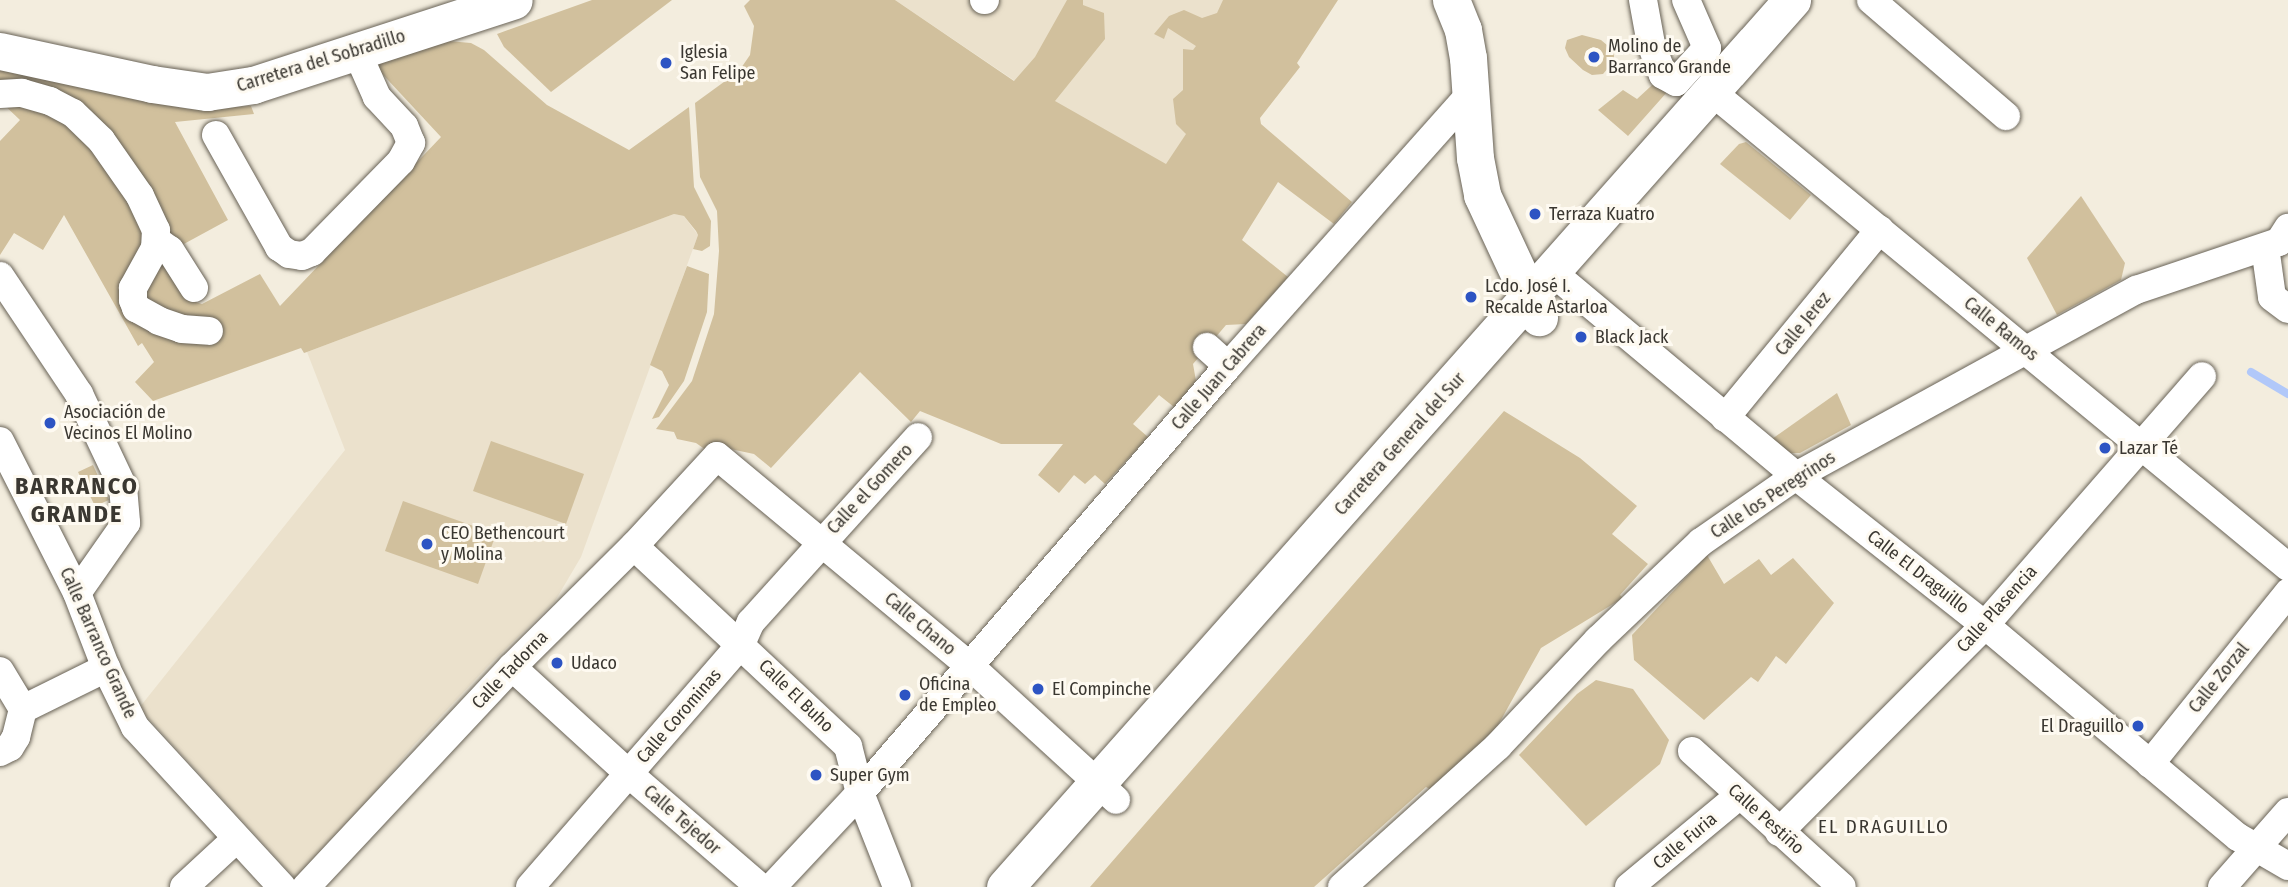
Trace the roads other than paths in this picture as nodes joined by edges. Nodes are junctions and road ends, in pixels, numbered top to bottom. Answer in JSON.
{"nodes":[{"id":1,"x":514,"y":0,"type":"edge"},
{"id":2,"x":1451,"y":0,"type":"edge"},
{"id":3,"x":1643,"y":0,"type":"edge"},
{"id":4,"x":1686,"y":0,"type":"edge"},
{"id":5,"x":1871,"y":0,"type":"edge"},
{"id":6,"x":1794,"y":8,"type":"edge"},
{"id":7,"x":0,"y":51,"type":"edge"},
{"id":8,"x":357,"y":52,"type":"junction"},
{"id":9,"x":323,"y":64,"type":"junction"},
{"id":10,"x":1472,"y":92,"type":"junction"},
{"id":11,"x":0,"y":94,"type":"edge"},
{"id":12,"x":377,"y":97,"type":"junction"},
{"id":13,"x":1721,"y":99,"type":"junction"},
{"id":14,"x":2006,"y":116,"type":"dead end"},
{"id":15,"x":216,"y":135,"type":"dead end"},
{"id":16,"x":2288,"y":228,"type":"edge"},
{"id":17,"x":1880,"y":229,"type":"junction"},
{"id":18,"x":156,"y":240,"type":"junction"},
{"id":19,"x":2265,"y":247,"type":"junction"},
{"id":20,"x":0,"y":275,"type":"edge"},
{"id":21,"x":1561,"y":279,"type":"junction"},
{"id":22,"x":194,"y":288,"type":"dead end"},
{"id":23,"x":1534,"y":308,"type":"junction"},
{"id":24,"x":2288,"y":309,"type":"edge"},
{"id":25,"x":209,"y":331,"type":"dead end"},
{"id":26,"x":1207,"y":347,"type":"dead end"},
{"id":27,"x":2029,"y":351,"type":"junction"},
{"id":28,"x":1228,"y":366,"type":"junction"},
{"id":29,"x":2202,"y":376,"type":"dead end"},
{"id":30,"x":1725,"y":418,"type":"junction"},
{"id":31,"x":918,"y":437,"type":"dead end"},
{"id":32,"x":0,"y":440,"type":"edge"},
{"id":33,"x":2139,"y":445,"type":"junction"},
{"id":34,"x":717,"y":456,"type":"joint"},
{"id":35,"x":1796,"y":476,"type":"junction"},
{"id":36,"x":823,"y":541,"type":"junction"},
{"id":37,"x":634,"y":546,"type":"junction"},
{"id":38,"x":2288,"y":567,"type":"edge"},
{"id":39,"x":78,"y":593,"type":"junction"},
{"id":40,"x":2288,"y":593,"type":"edge"},
{"id":41,"x":1985,"y":625,"type":"junction"},
{"id":42,"x":741,"y":643,"type":"junction"},
{"id":43,"x":970,"y":666,"type":"junction"},
{"id":44,"x":512,"y":667,"type":"junction"},
{"id":45,"x":106,"y":668,"type":"junction"},
{"id":46,"x":0,"y":671,"type":"edge"},
{"id":47,"x":23,"y":709,"type":"junction"},
{"id":48,"x":1692,"y":751,"type":"dead end"},
{"id":49,"x":0,"y":752,"type":"edge"},
{"id":50,"x":2150,"y":764,"type":"junction"},
{"id":51,"x":629,"y":774,"type":"junction"},
{"id":52,"x":1107,"y":791,"type":"junction"},
{"id":53,"x":860,"y":793,"type":"junction"},
{"id":54,"x":1740,"y":795,"type":"junction"},
{"id":55,"x":2288,"y":812,"type":"edge"},
{"id":56,"x":1779,"y":832,"type":"junction"},
{"id":57,"x":236,"y":839,"type":"junction"},
{"id":58,"x":2258,"y":847,"type":"junction"},
{"id":59,"x":2288,"y":866,"type":"edge"},
{"id":60,"x":184,"y":887,"type":"edge"},
{"id":61,"x":282,"y":887,"type":"edge"},
{"id":62,"x":306,"y":887,"type":"edge"},
{"id":63,"x":530,"y":887,"type":"edge"},
{"id":64,"x":760,"y":887,"type":"edge"},
{"id":65,"x":772,"y":887,"type":"edge"},
{"id":66,"x":897,"y":887,"type":"edge"},
{"id":67,"x":1005,"y":887,"type":"edge"},
{"id":68,"x":1040,"y":887,"type":"edge"},
{"id":69,"x":1342,"y":887,"type":"edge"},
{"id":70,"x":1629,"y":887,"type":"edge"},
{"id":71,"x":1842,"y":887,"type":"edge"},
{"id":72,"x":2222,"y":887,"type":"edge"}],
"edges":[{"from":1,"to":8,"type":"main road","name":"Carretera del Sobradillo"},
{"from":2,"to":10,"type":"main road"},
{"from":3,"to":4,"type":"street"},
{"from":5,"to":14,"type":"street"},
{"from":6,"to":13,"type":"main road","name":"Carretera General del Sur"},
{"from":7,"to":9,"type":"main road","name":"Carretera del Sobradillo"},
{"from":8,"to":9,"type":"main road","name":"Carretera del Sobradillo"},
{"from":8,"to":12,"type":"street"},
{"from":9,"to":12,"type":"street"},
{"from":10,"to":23,"type":"main road"},
{"from":10,"to":28,"type":"street","name":"Calle Juan Cabrera"},
{"from":11,"to":18,"type":"street"},
{"from":12,"to":15,"type":"street"},
{"from":13,"to":17,"type":"street","name":"Calle Ramos"},
{"from":13,"to":21,"type":"main road","name":"Carretera General del Sur"},
{"from":16,"to":19,"type":"street","name":"Calle los Peregrinos"},
{"from":17,"to":27,"type":"street","name":"Calle Ramos"},
{"from":17,"to":30,"type":"street","name":"Calle Jerez"},
{"from":18,"to":22,"type":"street"},
{"from":18,"to":25,"type":"street"},
{"from":19,"to":24,"type":"street"},
{"from":19,"to":27,"type":"street","name":"Calle los Peregrinos"},
{"from":20,"to":39,"type":"street"},
{"from":21,"to":23,"type":"main road","name":"Carretera General del Sur"},
{"from":21,"to":30,"type":"street","name":"Calle El Draguillo"},
{"from":23,"to":52,"type":"main road","name":"Carretera General del Sur"},
{"from":26,"to":28,"type":"street"},
{"from":27,"to":33,"type":"street","name":"Calle Ramos"},
{"from":27,"to":35,"type":"street","name":"Calle los Peregrinos"},
{"from":28,"to":43,"type":"street","name":"Calle Juan Cabrera"},
{"from":29,"to":33,"type":"street","name":"Calle Plasencia"},
{"from":30,"to":35,"type":"street","name":"Calle El Draguillo"},
{"from":31,"to":36,"type":"street","name":"Calle el Gomero"},
{"from":32,"to":39,"type":"street","name":"Calle Barranco Grande"},
{"from":33,"to":38,"type":"street","name":"Calle Ramos"},
{"from":33,"to":41,"type":"street","name":"Calle Plasencia"},
{"from":34,"to":36,"type":"street","name":"Calle Chano"},
{"from":34,"to":37,"type":"street","name":"Calle Tadorna"},
{"from":35,"to":41,"type":"street","name":"Calle El Draguillo"},
{"from":35,"to":69,"type":"street","name":"Calle los Peregrinos"},
{"from":36,"to":42,"type":"street","name":"Calle Corominas"},
{"from":36,"to":43,"type":"street","name":"Calle Chano"},
{"from":37,"to":42,"type":"street","name":"Calle El Buho"},
{"from":37,"to":44,"type":"street","name":"Calle Tadorna"},
{"from":39,"to":45,"type":"street","name":"Calle Barranco Grande"},
{"from":40,"to":50,"type":"street","name":"Calle Zorzal"},
{"from":41,"to":50,"type":"street","name":"Calle El Draguillo"},
{"from":41,"to":56,"type":"street","name":"Calle Plasencia"},
{"from":42,"to":51,"type":"street","name":"Calle Corominas"},
{"from":42,"to":53,"type":"street","name":"Calle El Buho"},
{"from":43,"to":52,"type":"street","name":"Calle Chano"},
{"from":43,"to":53,"type":"street","name":"Calle Juan Cabrera"},
{"from":44,"to":51,"type":"street","name":"Calle Tejedor"},
{"from":44,"to":62,"type":"street","name":"Calle Tadorna"},
{"from":45,"to":47,"type":"street"},
{"from":45,"to":57,"type":"street","name":"Calle Barranco Grande"},
{"from":46,"to":47,"type":"street"},
{"from":47,"to":49,"type":"street"},
{"from":48,"to":54,"type":"street","name":"Calle Pestiño"},
{"from":50,"to":58,"type":"street","name":"Calle El Draguillo"},
{"from":51,"to":63,"type":"street","name":"Calle Corominas"},
{"from":51,"to":64,"type":"street","name":"Calle Tejedor"},
{"from":52,"to":67,"type":"main road","name":"Carretera General del Sur"},
{"from":52,"to":68,"type":"main road","name":"Carretera General del Sur"},
{"from":53,"to":65,"type":"street","name":"Calle Juan Cabrera"},
{"from":53,"to":66,"type":"street","name":"Calle El Buho"},
{"from":54,"to":56,"type":"street","name":"Calle Pestiño"},
{"from":54,"to":70,"type":"street","name":"Calle Furia"},
{"from":55,"to":58,"type":"street"},
{"from":56,"to":71,"type":"street","name":"Calle Pestiño"},
{"from":57,"to":60,"type":"street"},
{"from":57,"to":61,"type":"street","name":"Calle Barranco Grande"},
{"from":58,"to":59,"type":"street","name":"Calle El Draguillo"},
{"from":58,"to":72,"type":"street"}]}
